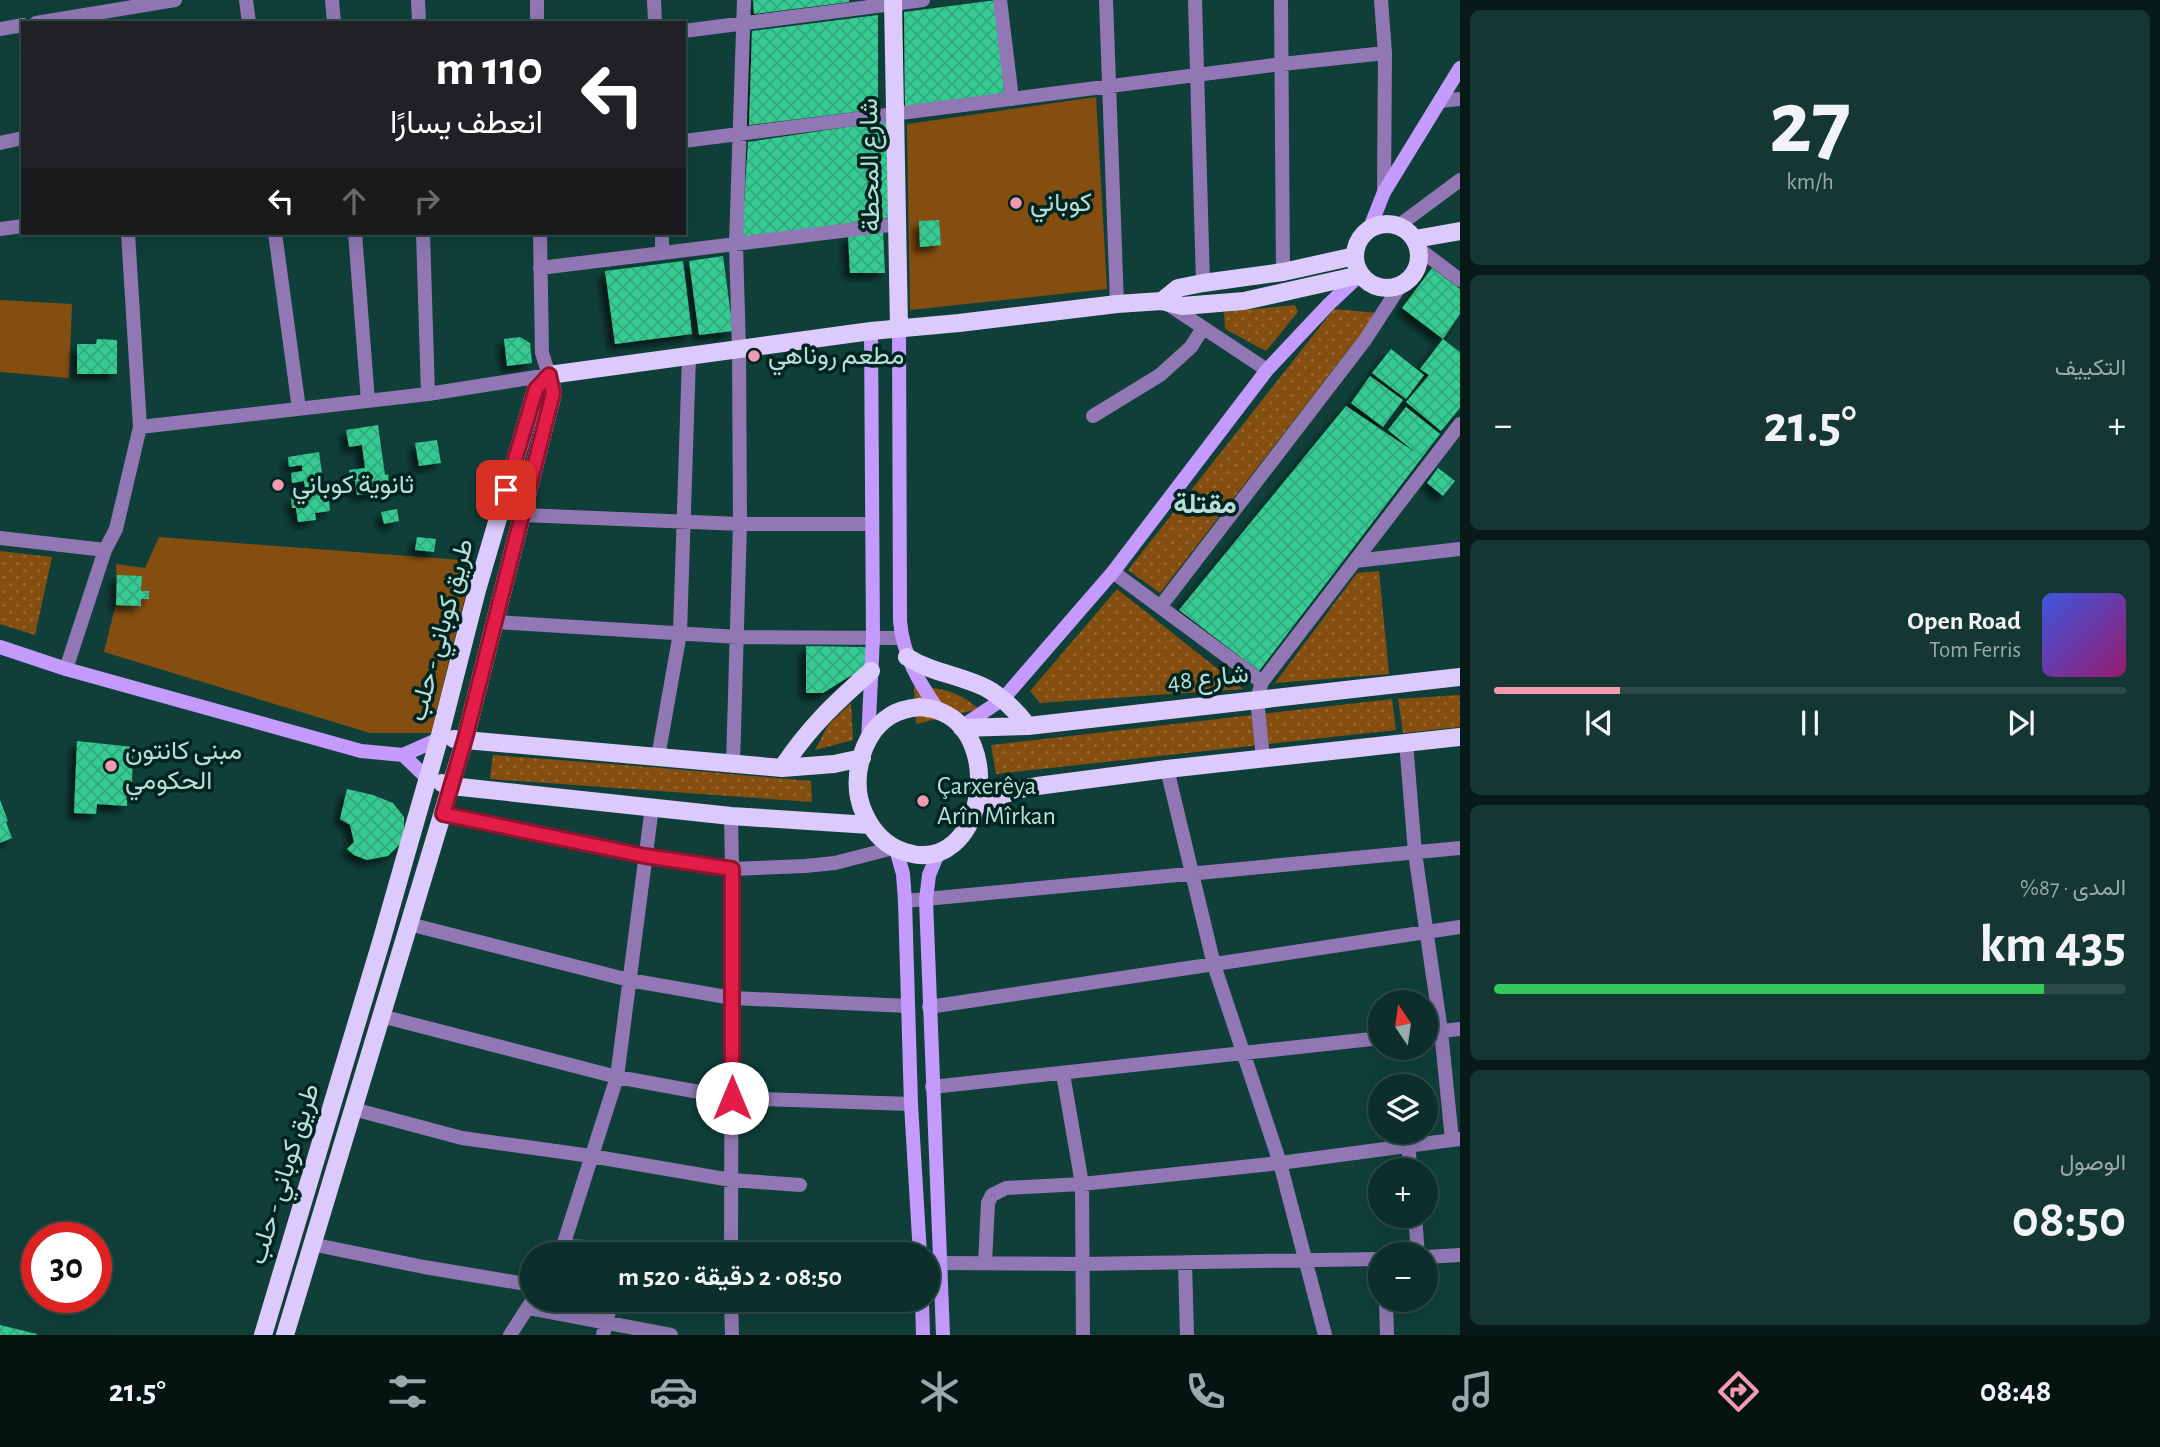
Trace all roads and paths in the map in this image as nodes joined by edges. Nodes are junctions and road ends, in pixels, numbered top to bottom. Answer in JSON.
{"nodes":[{"id":1,"x":246,"y":0,"type":"edge"},
{"id":2,"x":332,"y":0,"type":"edge"},
{"id":3,"x":418,"y":0,"type":"edge"},
{"id":4,"x":537,"y":0,"type":"edge"},
{"id":5,"x":654,"y":0,"type":"edge"},
{"id":6,"x":744,"y":0,"type":"edge"},
{"id":7,"x":923,"y":0,"type":"edge"},
{"id":8,"x":1000,"y":0,"type":"edge"},
{"id":9,"x":1106,"y":0,"type":"edge"},
{"id":10,"x":1195,"y":0,"type":"edge"},
{"id":11,"x":1281,"y":0,"type":"edge"},
{"id":12,"x":1381,"y":0,"type":"edge"},
{"id":13,"x":167,"y":1,"type":"edge"},
{"id":14,"x":893,"y":2,"type":"edge"},
{"id":15,"x":130,"y":8,"type":"junction"},
{"id":16,"x":49,"y":21,"type":"edge"},
{"id":17,"x":129,"y":21,"type":"edge"},
{"id":18,"x":249,"y":21,"type":"edge"},
{"id":19,"x":334,"y":21,"type":"edge"},
{"id":20,"x":419,"y":21,"type":"edge"},
{"id":21,"x":537,"y":21,"type":"edge"},
{"id":22,"x":655,"y":21,"type":"edge"},
{"id":23,"x":745,"y":23,"type":"junction"},
{"id":24,"x":21,"y":25,"type":"edge"},
{"id":25,"x":0,"y":29,"type":"edge"},
{"id":26,"x":686,"y":31,"type":"edge"},
{"id":27,"x":1385,"y":53,"type":"junction"},
{"id":28,"x":1282,"y":64,"type":"junction"},
{"id":29,"x":1460,"y":68,"type":"edge"},
{"id":30,"x":1196,"y":75,"type":"junction"},
{"id":31,"x":1110,"y":87,"type":"junction"},
{"id":32,"x":1012,"y":99,"type":"junction"},
{"id":33,"x":1460,"y":99,"type":"edge"},
{"id":34,"x":1440,"y":101,"type":"junction"},
{"id":35,"x":896,"y":114,"type":"junction"},
{"id":36,"x":740,"y":134,"type":"junction"},
{"id":37,"x":21,"y":138,"type":"edge"},
{"id":38,"x":686,"y":141,"type":"edge"},
{"id":39,"x":0,"y":143,"type":"edge"},
{"id":40,"x":1460,"y":180,"type":"edge"},
{"id":41,"x":1384,"y":191,"type":"junction"},
{"id":42,"x":898,"y":224,"type":"junction"},
{"id":43,"x":21,"y":226,"type":"edge"},
{"id":44,"x":1398,"y":226,"type":"junction"},
{"id":45,"x":0,"y":229,"type":"edge"},
{"id":46,"x":1369,"y":230,"type":"junction"},
{"id":47,"x":1460,"y":231,"type":"edge"},
{"id":48,"x":128,"y":235,"type":"edge"},
{"id":49,"x":275,"y":235,"type":"edge"},
{"id":50,"x":355,"y":235,"type":"edge"},
{"id":51,"x":423,"y":235,"type":"edge"},
{"id":52,"x":540,"y":235,"type":"edge"},
{"id":53,"x":662,"y":235,"type":"edge"},
{"id":54,"x":737,"y":244,"type":"junction"},
{"id":55,"x":1417,"y":244,"type":"junction"},
{"id":56,"x":663,"y":253,"type":"junction"},
{"id":57,"x":1354,"y":256,"type":"junction"},
{"id":58,"x":540,"y":268,"type":"junction"},
{"id":59,"x":1283,"y":272,"type":"junction"},
{"id":60,"x":1360,"y":275,"type":"junction"},
{"id":61,"x":1460,"y":280,"type":"edge"},
{"id":62,"x":1203,"y":283,"type":"junction"},
{"id":63,"x":1401,"y":286,"type":"junction"},
{"id":64,"x":1162,"y":301,"type":"junction"},
{"id":65,"x":1117,"y":304,"type":"junction"},
{"id":66,"x":899,"y":328,"type":"junction"},
{"id":67,"x":1203,"y":328,"type":"junction"},
{"id":68,"x":872,"y":331,"type":"junction"},
{"id":69,"x":739,"y":349,"type":"junction"},
{"id":70,"x":688,"y":356,"type":"junction"},
{"id":71,"x":1267,"y":370,"type":"junction"},
{"id":72,"x":549,"y":375,"type":"junction"},
{"id":73,"x":428,"y":394,"type":"junction"},
{"id":74,"x":368,"y":401,"type":"junction"},
{"id":75,"x":299,"y":409,"type":"junction"},
{"id":76,"x":1093,"y":416,"type":"dead end"},
{"id":77,"x":1460,"y":424,"type":"edge"},
{"id":78,"x":140,"y":427,"type":"junction"},
{"id":79,"x":523,"y":515,"type":"junction"},
{"id":80,"x":685,"y":522,"type":"junction"},
{"id":81,"x":740,"y":524,"type":"junction"},
{"id":82,"x":872,"y":524,"type":"junction"},
{"id":83,"x":0,"y":538,"type":"edge"},
{"id":84,"x":1460,"y":549,"type":"edge"},
{"id":85,"x":105,"y":550,"type":"junction"},
{"id":86,"x":1355,"y":561,"type":"junction"},
{"id":87,"x":1113,"y":572,"type":"junction"},
{"id":88,"x":1160,"y":607,"type":"junction"},
{"id":89,"x":496,"y":622,"type":"junction"},
{"id":90,"x":680,"y":633,"type":"junction"},
{"id":91,"x":738,"y":637,"type":"junction"},
{"id":92,"x":873,"y":637,"type":"junction"},
{"id":93,"x":901,"y":638,"type":"junction"},
{"id":94,"x":0,"y":647,"type":"edge"},
{"id":95,"x":907,"y":657,"type":"junction"},
{"id":96,"x":66,"y":669,"type":"junction"},
{"id":97,"x":871,"y":671,"type":"junction"},
{"id":98,"x":1460,"y":677,"type":"edge"},
{"id":99,"x":1260,"y":690,"type":"junction"},
{"id":100,"x":1003,"y":699,"type":"junction"},
{"id":101,"x":938,"y":710,"type":"junction"},
{"id":102,"x":1028,"y":726,"type":"junction"},
{"id":103,"x":962,"y":728,"type":"junction"},
{"id":104,"x":1460,"y":737,"type":"edge"},
{"id":105,"x":439,"y":739,"type":"junction"},
{"id":106,"x":465,"y":739,"type":"junction"},
{"id":107,"x":1406,"y":742,"type":"junction"},
{"id":108,"x":865,"y":749,"type":"junction"},
{"id":109,"x":403,"y":755,"type":"junction"},
{"id":110,"x":658,"y":757,"type":"junction"},
{"id":111,"x":1263,"y":758,"type":"junction"},
{"id":112,"x":733,"y":764,"type":"junction"},
{"id":113,"x":782,"y":768,"type":"junction"},
{"id":114,"x":1167,"y":769,"type":"junction"},
{"id":115,"x":428,"y":779,"type":"junction"},
{"id":116,"x":451,"y":786,"type":"junction"},
{"id":117,"x":977,"y":805,"type":"junction"},
{"id":118,"x":652,"y":807,"type":"junction"},
{"id":119,"x":443,"y":814,"type":"junction"},
{"id":120,"x":731,"y":816,"type":"junction"},
{"id":121,"x":870,"y":825,"type":"junction"},
{"id":122,"x":1460,"y":848,"type":"edge"},
{"id":123,"x":895,"y":849,"type":"junction"},
{"id":124,"x":939,"y":852,"type":"junction"},
{"id":125,"x":1415,"y":853,"type":"junction"},
{"id":126,"x":645,"y":856,"type":"junction"},
{"id":127,"x":732,"y":869,"type":"junction"},
{"id":128,"x":1191,"y":875,"type":"junction"},
{"id":129,"x":926,"y":900,"type":"junction"},
{"id":130,"x":905,"y":901,"type":"junction"},
{"id":131,"x":409,"y":924,"type":"junction"},
{"id":132,"x":1460,"y":927,"type":"edge"},
{"id":133,"x":1426,"y":933,"type":"junction"},
{"id":134,"x":1214,"y":965,"type":"junction"},
{"id":135,"x":629,"y":980,"type":"junction"},
{"id":136,"x":1431,"y":990,"type":"edge"},
{"id":137,"x":732,"y":998,"type":"junction"},
{"id":138,"x":908,"y":1006,"type":"junction"},
{"id":139,"x":929,"y":1007,"type":"junction"},
{"id":140,"x":381,"y":1016,"type":"junction"},
{"id":141,"x":1460,"y":1029,"type":"edge"},
{"id":142,"x":1438,"y":1032,"type":"edge"},
{"id":143,"x":1368,"y":1039,"type":"edge"},
{"id":144,"x":1438,"y":1051,"type":"edge"},
{"id":145,"x":1242,"y":1052,"type":"junction"},
{"id":146,"x":1063,"y":1074,"type":"junction"},
{"id":147,"x":617,"y":1077,"type":"junction"},
{"id":148,"x":932,"y":1087,"type":"junction"},
{"id":149,"x":732,"y":1098,"type":"junction"},
{"id":150,"x":911,"y":1104,"type":"junction"},
{"id":151,"x":353,"y":1109,"type":"junction"},
{"id":152,"x":1456,"y":1139,"type":"edge"},
{"id":153,"x":1408,"y":1146,"type":"junction"},
{"id":154,"x":592,"y":1156,"type":"junction"},
{"id":155,"x":1409,"y":1158,"type":"edge"},
{"id":156,"x":1280,"y":1163,"type":"junction"},
{"id":157,"x":731,"y":1180,"type":"junction"},
{"id":158,"x":1082,"y":1184,"type":"junction"},
{"id":159,"x":800,"y":1185,"type":"dead end"},
{"id":160,"x":563,"y":1242,"type":"edge"},
{"id":161,"x":731,"y":1242,"type":"edge"},
{"id":162,"x":919,"y":1242,"type":"edge"},
{"id":163,"x":311,"y":1244,"type":"junction"},
{"id":164,"x":1460,"y":1255,"type":"edge"},
{"id":165,"x":1438,"y":1256,"type":"edge"},
{"id":166,"x":1368,"y":1259,"type":"edge"},
{"id":167,"x":1306,"y":1261,"type":"junction"},
{"id":168,"x":1185,"y":1262,"type":"junction"},
{"id":169,"x":941,"y":1263,"type":"junction"},
{"id":170,"x":985,"y":1263,"type":"junction"},
{"id":171,"x":1083,"y":1264,"type":"junction"},
{"id":172,"x":284,"y":1266,"type":"junction"},
{"id":173,"x":303,"y":1271,"type":"junction"},
{"id":174,"x":520,"y":1283,"type":"edge"},
{"id":175,"x":526,"y":1312,"type":"edge"},
{"id":176,"x":555,"y":1312,"type":"edge"},
{"id":177,"x":731,"y":1312,"type":"edge"},
{"id":178,"x":922,"y":1312,"type":"edge"},
{"id":179,"x":1386,"y":1312,"type":"edge"},
{"id":180,"x":605,"y":1329,"type":"edge"},
{"id":181,"x":263,"y":1335,"type":"edge"},
{"id":182,"x":285,"y":1335,"type":"edge"},
{"id":183,"x":510,"y":1335,"type":"edge"},
{"id":184,"x":671,"y":1335,"type":"edge"},
{"id":185,"x":732,"y":1335,"type":"edge"},
{"id":186,"x":923,"y":1335,"type":"edge"},
{"id":187,"x":943,"y":1335,"type":"edge"},
{"id":188,"x":1083,"y":1335,"type":"edge"},
{"id":189,"x":1187,"y":1335,"type":"edge"},
{"id":190,"x":1325,"y":1335,"type":"edge"},
{"id":191,"x":1387,"y":1335,"type":"edge"}],
"edges":[{"from":1,"to":18,"type":"street"},
{"from":2,"to":19,"type":"street"},
{"from":3,"to":20,"type":"street"},
{"from":4,"to":21,"type":"street"},
{"from":5,"to":22,"type":"street"},
{"from":6,"to":23,"type":"street"},
{"from":7,"to":14,"type":"street"},
{"from":8,"to":32,"type":"street"},
{"from":9,"to":31,"type":"street"},
{"from":10,"to":30,"type":"street"},
{"from":11,"to":28,"type":"street"},
{"from":12,"to":27,"type":"street"},
{"from":13,"to":15,"type":"street"},
{"from":14,"to":23,"type":"street"},
{"from":14,"to":35,"type":"main road","name":"شارع المحطة"},
{"from":15,"to":16,"type":"street"},
{"from":15,"to":17,"type":"street"},
{"from":23,"to":26,"type":"street"},
{"from":23,"to":36,"type":"street"},
{"from":24,"to":25,"type":"street"},
{"from":27,"to":28,"type":"street"},
{"from":27,"to":41,"type":"street"},
{"from":28,"to":30,"type":"street"},
{"from":28,"to":59,"type":"street"},
{"from":29,"to":34,"type":"street"},
{"from":30,"to":31,"type":"street"},
{"from":30,"to":62,"type":"street"},
{"from":31,"to":32,"type":"street"},
{"from":31,"to":65,"type":"street"},
{"from":32,"to":35,"type":"street"},
{"from":33,"to":34,"type":"street"},
{"from":34,"to":41,"type":"street"},
{"from":35,"to":36,"type":"street"},
{"from":35,"to":42,"type":"main road","name":"شارع المحطة"},
{"from":36,"to":38,"type":"street"},
{"from":36,"to":54,"type":"street"},
{"from":37,"to":39,"type":"street"},
{"from":40,"to":44,"type":"street"},
{"from":41,"to":46,"type":"street"},
{"from":42,"to":54,"type":"street"},
{"from":42,"to":66,"type":"main road","name":"شارع المحطة"},
{"from":43,"to":45,"type":"street"},
{"from":44,"to":46,"type":"main road"},
{"from":44,"to":55,"type":"main road"},
{"from":46,"to":57,"type":"main road"},
{"from":47,"to":55,"type":"main road"},
{"from":48,"to":78,"type":"street"},
{"from":49,"to":75,"type":"street"},
{"from":50,"to":74,"type":"street"},
{"from":51,"to":73,"type":"street"},
{"from":52,"to":58,"type":"street"},
{"from":53,"to":56,"type":"street"},
{"from":54,"to":56,"type":"street"},
{"from":54,"to":69,"type":"street"},
{"from":55,"to":61,"type":"street"},
{"from":55,"to":63,"type":"main road"},
{"from":56,"to":58,"type":"street"},
{"from":57,"to":59,"type":"main road"},
{"from":57,"to":60,"type":"main road"},
{"from":58,"to":72,"type":"street"},
{"from":59,"to":62,"type":"main road"},
{"from":60,"to":63,"type":"main road"},
{"from":60,"to":64,"type":"main road"},
{"from":60,"to":71,"type":"street"},
{"from":62,"to":64,"type":"main road"},
{"from":63,"to":88,"type":"street"},
{"from":64,"to":65,"type":"main road"},
{"from":64,"to":67,"type":"street"},
{"from":65,"to":66,"type":"main road"},
{"from":66,"to":68,"type":"main road"},
{"from":66,"to":93,"type":"street"},
{"from":67,"to":71,"type":"street"},
{"from":67,"to":76,"type":"street"},
{"from":68,"to":69,"type":"main road"},
{"from":68,"to":82,"type":"street"},
{"from":69,"to":70,"type":"main road"},
{"from":69,"to":81,"type":"street"},
{"from":70,"to":72,"type":"main road"},
{"from":70,"to":80,"type":"street"},
{"from":71,"to":87,"type":"street"},
{"from":72,"to":73,"type":"street"},
{"from":72,"to":79,"type":"main road","name":"طريق كوباني - حلب"},
{"from":72,"to":105,"type":"main road","name":"طريق كوباني - حلب"},
{"from":73,"to":74,"type":"street"},
{"from":74,"to":75,"type":"street"},
{"from":75,"to":78,"type":"street"},
{"from":77,"to":86,"type":"street"},
{"from":78,"to":85,"type":"street"},
{"from":79,"to":80,"type":"street"},
{"from":79,"to":89,"type":"main road","name":"طريق كوباني - حلب"},
{"from":80,"to":81,"type":"street"},
{"from":80,"to":90,"type":"street"},
{"from":81,"to":82,"type":"street"},
{"from":81,"to":91,"type":"street"},
{"from":82,"to":92,"type":"street"},
{"from":83,"to":85,"type":"street"},
{"from":84,"to":86,"type":"street"},
{"from":85,"to":96,"type":"street"},
{"from":86,"to":99,"type":"street"},
{"from":87,"to":88,"type":"street"},
{"from":87,"to":100,"type":"street"},
{"from":88,"to":99,"type":"street"},
{"from":89,"to":90,"type":"street"},
{"from":89,"to":106,"type":"main road","name":"طريق كوباني - حلب"},
{"from":90,"to":91,"type":"street"},
{"from":90,"to":110,"type":"street"},
{"from":91,"to":92,"type":"street"},
{"from":91,"to":112,"type":"street"},
{"from":92,"to":93,"type":"street"},
{"from":92,"to":97,"type":"street"},
{"from":93,"to":95,"type":"street"},
{"from":94,"to":96,"type":"street"},
{"from":95,"to":100,"type":"main road"},
{"from":95,"to":101,"type":"street"},
{"from":96,"to":109,"type":"street"},
{"from":97,"to":108,"type":"street"},
{"from":97,"to":113,"type":"main road"},
{"from":98,"to":99,"type":"main road","name":"48 شارع"},
{"from":99,"to":102,"type":"main road","name":"48 شارع"},
{"from":99,"to":111,"type":"street"},
{"from":100,"to":102,"type":"main road"},
{"from":100,"to":103,"type":"street"},
{"from":101,"to":103,"type":"main road"},
{"from":101,"to":108,"type":"main road"},
{"from":102,"to":103,"type":"main road","name":"48 شارع"},
{"from":103,"to":117,"type":"main road"},
{"from":104,"to":107,"type":"main road"},
{"from":105,"to":106,"type":"main road"},
{"from":105,"to":109,"type":"street"},
{"from":105,"to":115,"type":"main road","name":"طريق كوباني - حلب"},
{"from":106,"to":110,"type":"main road"},
{"from":106,"to":116,"type":"main road","name":"طريق كوباني - حلب"},
{"from":107,"to":111,"type":"main road"},
{"from":107,"to":125,"type":"street"},
{"from":108,"to":113,"type":"main road"},
{"from":108,"to":121,"type":"main road"},
{"from":109,"to":115,"type":"street"},
{"from":110,"to":112,"type":"main road"},
{"from":111,"to":114,"type":"main road"},
{"from":112,"to":113,"type":"main road"},
{"from":114,"to":117,"type":"main road"},
{"from":114,"to":128,"type":"street"},
{"from":115,"to":116,"type":"main road"},
{"from":115,"to":172,"type":"main road","name":"طريق كوباني - حلب"},
{"from":116,"to":118,"type":"main road"},
{"from":116,"to":119,"type":"main road","name":"طريق كوباني - حلب"},
{"from":117,"to":124,"type":"main road"},
{"from":118,"to":120,"type":"main road"},
{"from":118,"to":126,"type":"street"},
{"from":119,"to":126,"type":"street"},
{"from":119,"to":131,"type":"main road","name":"طريق كوباني - حلب"},
{"from":120,"to":121,"type":"main road"},
{"from":120,"to":127,"type":"street"},
{"from":121,"to":123,"type":"main road"},
{"from":122,"to":125,"type":"street"},
{"from":123,"to":124,"type":"main road"},
{"from":123,"to":127,"type":"street"},
{"from":123,"to":130,"type":"street"},
{"from":124,"to":129,"type":"street"},
{"from":125,"to":128,"type":"street"},
{"from":125,"to":133,"type":"street"},
{"from":126,"to":127,"type":"street"},
{"from":126,"to":135,"type":"street"},
{"from":127,"to":137,"type":"street"},
{"from":128,"to":129,"type":"street"},
{"from":128,"to":134,"type":"street"},
{"from":129,"to":130,"type":"street"},
{"from":129,"to":139,"type":"street"},
{"from":130,"to":138,"type":"street"},
{"from":131,"to":135,"type":"street"},
{"from":131,"to":140,"type":"main road","name":"طريق كوباني - حلب"},
{"from":132,"to":133,"type":"street"},
{"from":133,"to":134,"type":"street"},
{"from":133,"to":136,"type":"street"},
{"from":134,"to":139,"type":"street"},
{"from":134,"to":145,"type":"street"},
{"from":135,"to":137,"type":"street"},
{"from":135,"to":147,"type":"street"},
{"from":137,"to":138,"type":"street"},
{"from":137,"to":149,"type":"street"},
{"from":138,"to":150,"type":"street"},
{"from":139,"to":148,"type":"street"},
{"from":140,"to":147,"type":"street"},
{"from":140,"to":151,"type":"main road","name":"طريق كوباني - حلب"},
{"from":141,"to":142,"type":"street"},
{"from":143,"to":145,"type":"street"},
{"from":144,"to":152,"type":"street"},
{"from":145,"to":146,"type":"street"},
{"from":145,"to":156,"type":"street"},
{"from":146,"to":148,"type":"street"},
{"from":146,"to":158,"type":"street"},
{"from":147,"to":149,"type":"street"},
{"from":147,"to":154,"type":"street"},
{"from":148,"to":169,"type":"street"},
{"from":149,"to":150,"type":"street"},
{"from":149,"to":157,"type":"street"},
{"from":150,"to":162,"type":"street"},
{"from":151,"to":154,"type":"street"},
{"from":151,"to":163,"type":"main road","name":"طريق كوباني - حلب"},
{"from":152,"to":153,"type":"street"},
{"from":153,"to":155,"type":"street"},
{"from":153,"to":156,"type":"street"},
{"from":154,"to":157,"type":"street"},
{"from":154,"to":160,"type":"street"},
{"from":156,"to":158,"type":"street"},
{"from":156,"to":167,"type":"street"},
{"from":157,"to":159,"type":"street"},
{"from":157,"to":161,"type":"street"},
{"from":158,"to":170,"type":"street"},
{"from":158,"to":171,"type":"street"},
{"from":163,"to":173,"type":"main road","name":"طريق كوباني - حلب"},
{"from":163,"to":174,"type":"street"},
{"from":164,"to":165,"type":"street"},
{"from":166,"to":167,"type":"street"},
{"from":167,"to":168,"type":"street"},
{"from":167,"to":190,"type":"street"},
{"from":168,"to":171,"type":"street"},
{"from":168,"to":189,"type":"street"},
{"from":169,"to":170,"type":"street"},
{"from":169,"to":187,"type":"street"},
{"from":170,"to":171,"type":"street"},
{"from":171,"to":188,"type":"street"},
{"from":172,"to":173,"type":"main road"},
{"from":172,"to":181,"type":"main road","name":"طريق كوباني - حلب"},
{"from":173,"to":182,"type":"main road","name":"طريق كوباني - حلب"},
{"from":175,"to":183,"type":"street"},
{"from":176,"to":180,"type":"street"},
{"from":177,"to":185,"type":"street"},
{"from":178,"to":186,"type":"street"},
{"from":179,"to":191,"type":"street"},
{"from":180,"to":184,"type":"street"}]}
